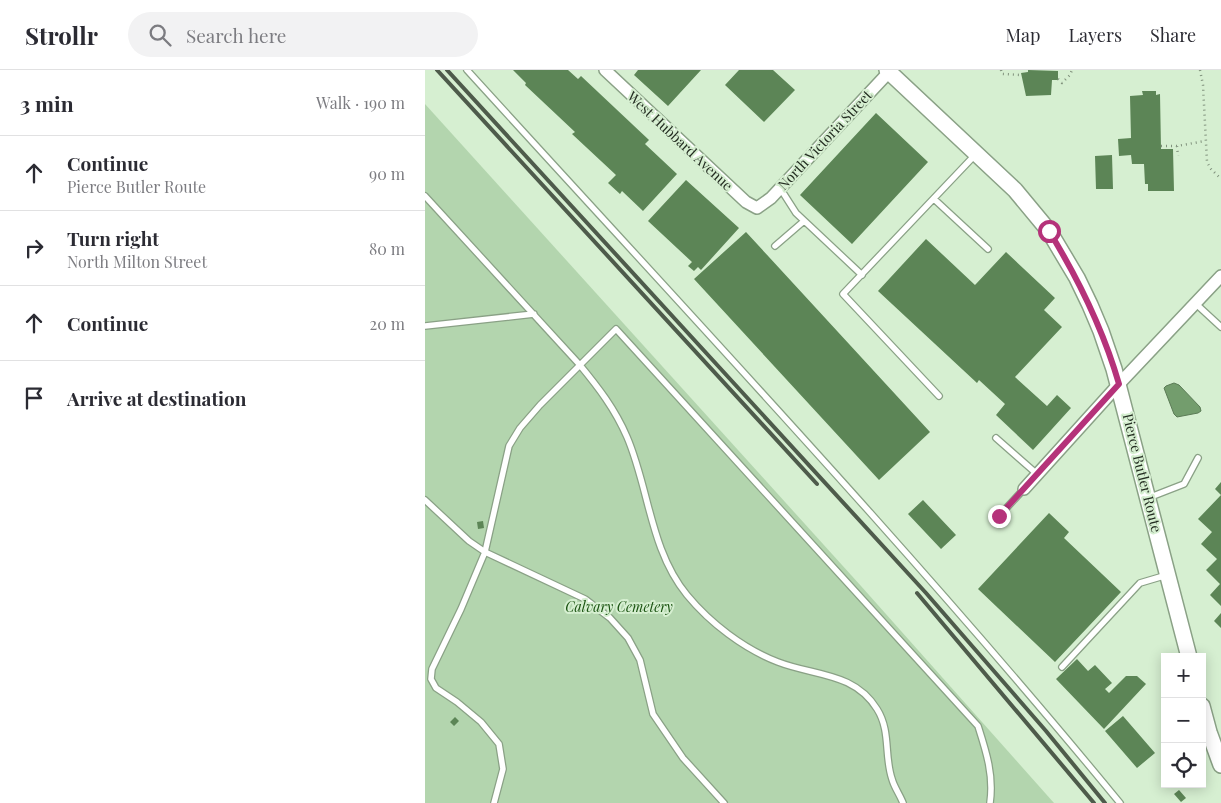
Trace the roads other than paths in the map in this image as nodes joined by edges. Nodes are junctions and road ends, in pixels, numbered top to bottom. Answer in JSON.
{"nodes":[{"id":1,"x":467,"y":70,"type":"edge"},
{"id":2,"x":605,"y":70,"type":"edge"},
{"id":3,"x":889,"y":71,"type":"edge"},
{"id":4,"x":977,"y":154,"type":"junction"},
{"id":5,"x":781,"y":188,"type":"junction"},
{"id":6,"x":425,"y":196,"type":"edge"},
{"id":7,"x":934,"y":199,"type":"junction"},
{"id":8,"x":757,"y":208,"type":"joint"},
{"id":9,"x":805,"y":220,"type":"junction"},
{"id":10,"x":775,"y":246,"type":"dead end"},
{"id":11,"x":987,"y":249,"type":"dead end"},
{"id":12,"x":861,"y":275,"type":"junction"},
{"id":13,"x":1221,"y":276,"type":"edge"},
{"id":14,"x":1195,"y":303,"type":"junction"},
{"id":15,"x":534,"y":314,"type":"junction"},
{"id":16,"x":425,"y":326,"type":"edge"},
{"id":17,"x":1221,"y":327,"type":"edge"},
{"id":18,"x":579,"y":364,"type":"junction"},
{"id":19,"x":1119,"y":384,"type":"junction"},
{"id":20,"x":939,"y":396,"type":"dead end"},
{"id":21,"x":996,"y":438,"type":"dead end"},
{"id":22,"x":1198,"y":458,"type":"dead end"},
{"id":23,"x":1037,"y":474,"type":"junction"},
{"id":24,"x":1024,"y":489,"type":"joint"},
{"id":25,"x":1148,"y":498,"type":"junction"},
{"id":26,"x":425,"y":500,"type":"edge"},
{"id":27,"x":999,"y":516,"type":"dead end"},
{"id":28,"x":485,"y":552,"type":"junction"},
{"id":29,"x":1168,"y":574,"type":"junction"},
{"id":30,"x":1188,"y":653,"type":"edge"},
{"id":31,"x":1062,"y":667,"type":"dead end"},
{"id":32,"x":1206,"y":721,"type":"edge"},
{"id":33,"x":1221,"y":765,"type":"edge"},
{"id":34,"x":494,"y":803,"type":"edge"},
{"id":35,"x":724,"y":803,"type":"edge"},
{"id":36,"x":903,"y":803,"type":"edge"},
{"id":37,"x":990,"y":803,"type":"edge"},
{"id":38,"x":1120,"y":803,"type":"edge"}],
"edges":[{"from":1,"to":38,"type":"lane"},
{"from":2,"to":8,"type":"street","name":"West Hubbard Avenue"},
{"from":3,"to":4,"type":"main road","name":"Pierce Butler Route"},
{"from":3,"to":5,"type":"street","name":"North Victoria Street"},
{"from":4,"to":7,"type":"lane"},
{"from":4,"to":19,"type":"main road","name":"Pierce Butler Route"},
{"from":5,"to":8,"type":"street","name":"North Victoria Street"},
{"from":5,"to":9,"type":"lane"},
{"from":6,"to":15,"type":"lane"},
{"from":7,"to":11,"type":"lane"},
{"from":7,"to":12,"type":"lane"},
{"from":9,"to":10,"type":"lane"},
{"from":9,"to":12,"type":"lane"},
{"from":12,"to":20,"type":"lane"},
{"from":13,"to":14,"type":"street"},
{"from":14,"to":17,"type":"lane"},
{"from":14,"to":19,"type":"street"},
{"from":15,"to":16,"type":"lane"},
{"from":15,"to":18,"type":"lane"},
{"from":18,"to":28,"type":"lane"},
{"from":18,"to":36,"type":"lane"},
{"from":18,"to":37,"type":"lane"},
{"from":19,"to":23,"type":"street"},
{"from":19,"to":25,"type":"main road","name":"Pierce Butler Route"},
{"from":21,"to":23,"type":"lane"},
{"from":22,"to":25,"type":"lane"},
{"from":23,"to":24,"type":"street"},
{"from":24,"to":27,"type":"lane"},
{"from":25,"to":29,"type":"main road","name":"Pierce Butler Route"},
{"from":26,"to":28,"type":"lane"},
{"from":28,"to":34,"type":"lane"},
{"from":28,"to":35,"type":"lane"},
{"from":29,"to":30,"type":"main road","name":"Pierce Butler Route"},
{"from":29,"to":31,"type":"lane"},
{"from":32,"to":33,"type":"main road"}]}
